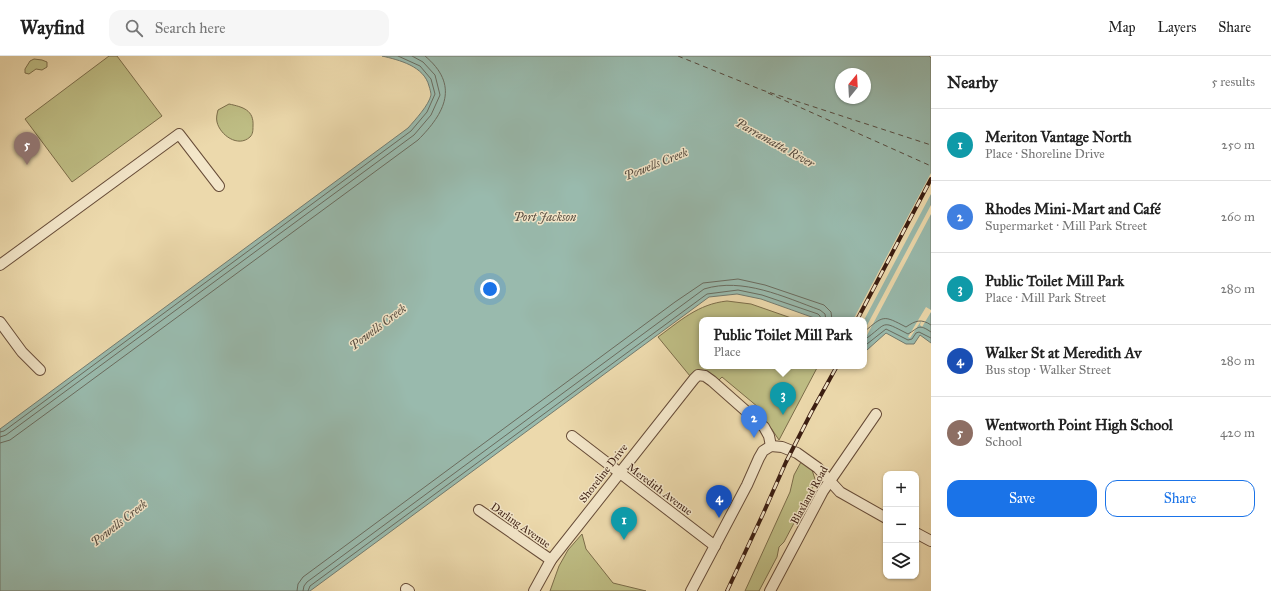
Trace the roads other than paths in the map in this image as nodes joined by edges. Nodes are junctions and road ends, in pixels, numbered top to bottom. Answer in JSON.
{"nodes":[{"id":1,"x":219,"y":186,"type":"dead end"},
{"id":2,"x":0,"y":265,"type":"edge"},
{"id":3,"x":0,"y":322,"type":"edge"},
{"id":4,"x":40,"y":370,"type":"dead end"},
{"id":5,"x":876,"y":414,"type":"dead end"},
{"id":6,"x":572,"y":436,"type":"dead end"},
{"id":7,"x":771,"y":446,"type":"junction"},
{"id":8,"x":619,"y":473,"type":"junction"},
{"id":9,"x":829,"y":480,"type":"junction"},
{"id":10,"x":479,"y":510,"type":"dead end"},
{"id":11,"x":883,"y":516,"type":"edge"},
{"id":12,"x":919,"y":535,"type":"edge"},
{"id":13,"x":931,"y":541,"type":"edge"},
{"id":14,"x":715,"y":546,"type":"junction"},
{"id":15,"x":550,"y":560,"type":"junction"},
{"id":16,"x":534,"y":591,"type":"edge"},
{"id":17,"x":691,"y":591,"type":"edge"},
{"id":18,"x":770,"y":591,"type":"edge"}],
"edges":[{"from":1,"to":2,"type":"street"},
{"from":3,"to":4,"type":"street"},
{"from":5,"to":9,"type":"street","name":"Blaxland Road"},
{"from":6,"to":8,"type":"street","name":"Meredith Avenue"},
{"from":7,"to":8,"type":"street","name":"Shoreline Drive"},
{"from":7,"to":9,"type":"street"},
{"from":7,"to":14,"type":"street"},
{"from":8,"to":14,"type":"street","name":"Meredith Avenue"},
{"from":8,"to":15,"type":"street","name":"Shoreline Drive"},
{"from":9,"to":11,"type":"street"},
{"from":9,"to":18,"type":"street","name":"Blaxland Road"},
{"from":10,"to":15,"type":"street","name":"Darling Avenue"},
{"from":12,"to":13,"type":"street"},
{"from":14,"to":17,"type":"street"},
{"from":15,"to":16,"type":"street","name":"Shoreline Drive"}]}
